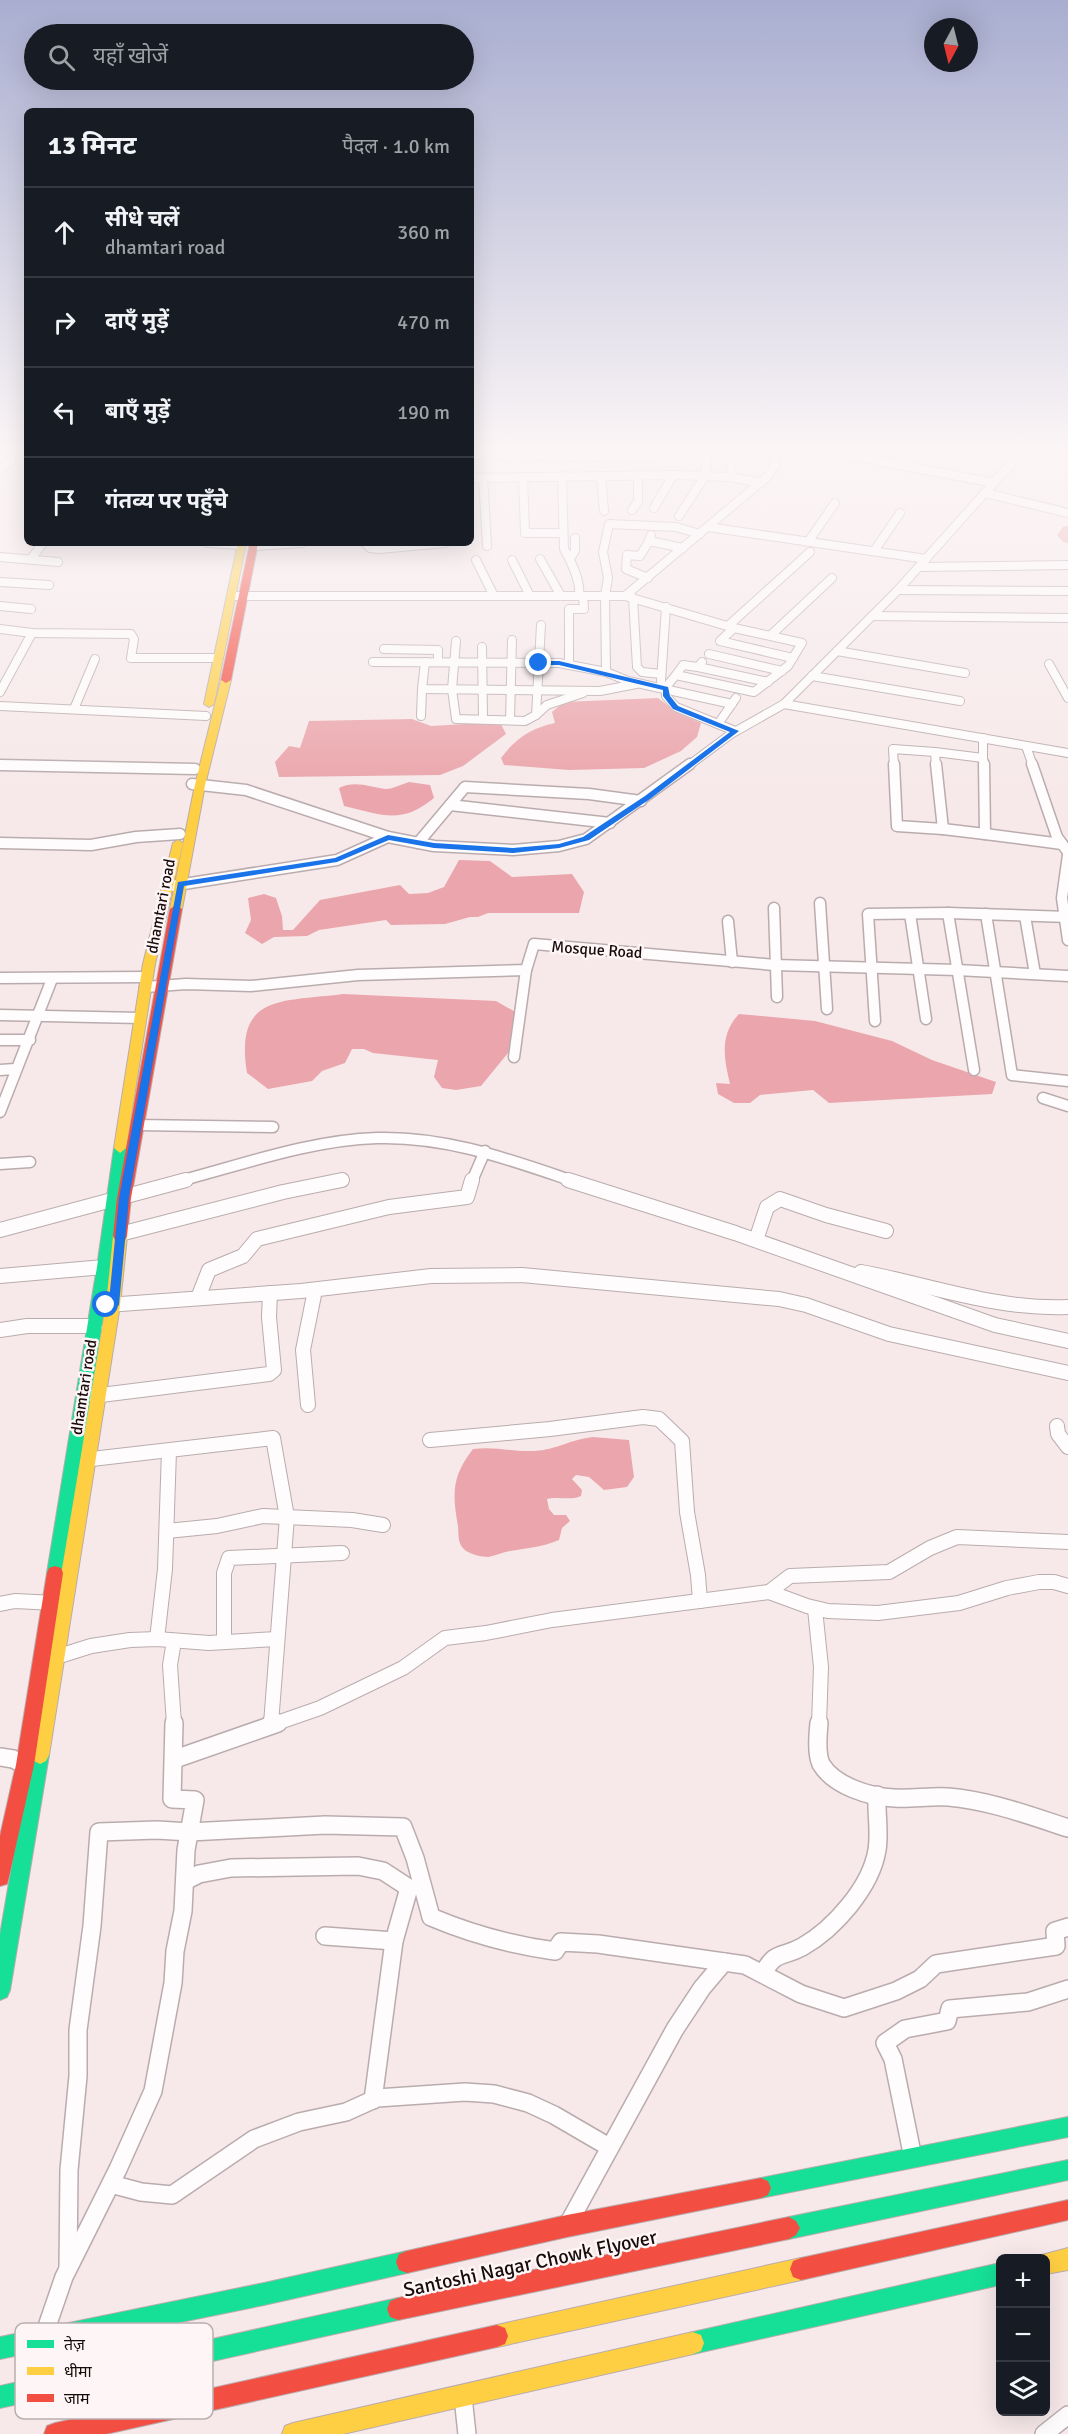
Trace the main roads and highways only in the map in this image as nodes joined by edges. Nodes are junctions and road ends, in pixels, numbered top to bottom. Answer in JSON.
{"nodes":[{"id":1,"x":244,"y":562,"type":"edge"},
{"id":2,"x":237,"y":596,"type":"junction"},
{"id":3,"x":196,"y":785,"type":"junction"},
{"id":4,"x":174,"y":885,"type":"junction"},
{"id":5,"x":117,"y":1199,"type":"junction"},
{"id":6,"x":58,"y":1603,"type":"junction"},
{"id":7,"x":0,"y":1877,"type":"edge"},
{"id":8,"x":0,"y":1990,"type":"edge"},
{"id":9,"x":1068,"y":2127,"type":"edge"},
{"id":10,"x":1068,"y":2170,"type":"edge"},
{"id":11,"x":1068,"y":2210,"type":"edge"},
{"id":12,"x":1068,"y":2259,"type":"edge"},
{"id":13,"x":1050,"y":2263,"type":"edge"},
{"id":14,"x":996,"y":2275,"type":"edge"},
{"id":15,"x":118,"y":2323,"type":"edge"},
{"id":16,"x":15,"y":2345,"type":"edge"},
{"id":17,"x":0,"y":2348,"type":"edge"},
{"id":18,"x":213,"y":2350,"type":"edge"},
{"id":19,"x":15,"y":2394,"type":"edge"},
{"id":20,"x":0,"y":2397,"type":"edge"},
{"id":21,"x":213,"y":2399,"type":"edge"},
{"id":22,"x":124,"y":2419,"type":"edge"},
{"id":23,"x":56,"y":2434,"type":"edge"},
{"id":24,"x":293,"y":2434,"type":"edge"}],
"edges":[{"from":1,"to":2,"type":"main road"},
{"from":2,"to":3,"type":"main road","name":"dhamtari road"},
{"from":2,"to":3,"type":"main road"},
{"from":3,"to":4,"type":"main road","name":"dhamtari road"},
{"from":3,"to":4,"type":"main road"},
{"from":4,"to":5,"type":"main road","name":"dhamtari road"},
{"from":4,"to":5,"type":"main road"},
{"from":5,"to":6,"type":"main road"},
{"from":5,"to":6,"type":"main road","name":"dhamtari road"},
{"from":6,"to":7,"type":"main road"},
{"from":6,"to":8,"type":"main road","name":"dhamtari road"},
{"from":9,"to":15,"type":"main road"},
{"from":10,"to":18,"type":"main road","name":"Santoshi Nagar Chowk Flyover"},
{"from":11,"to":21,"type":"main road"},
{"from":12,"to":13,"type":"main road"},
{"from":14,"to":24,"type":"main road"},
{"from":16,"to":17,"type":"main road"},
{"from":19,"to":20,"type":"main road","name":"Santoshi Nagar Chowk Flyover"},
{"from":22,"to":23,"type":"main road"}]}
